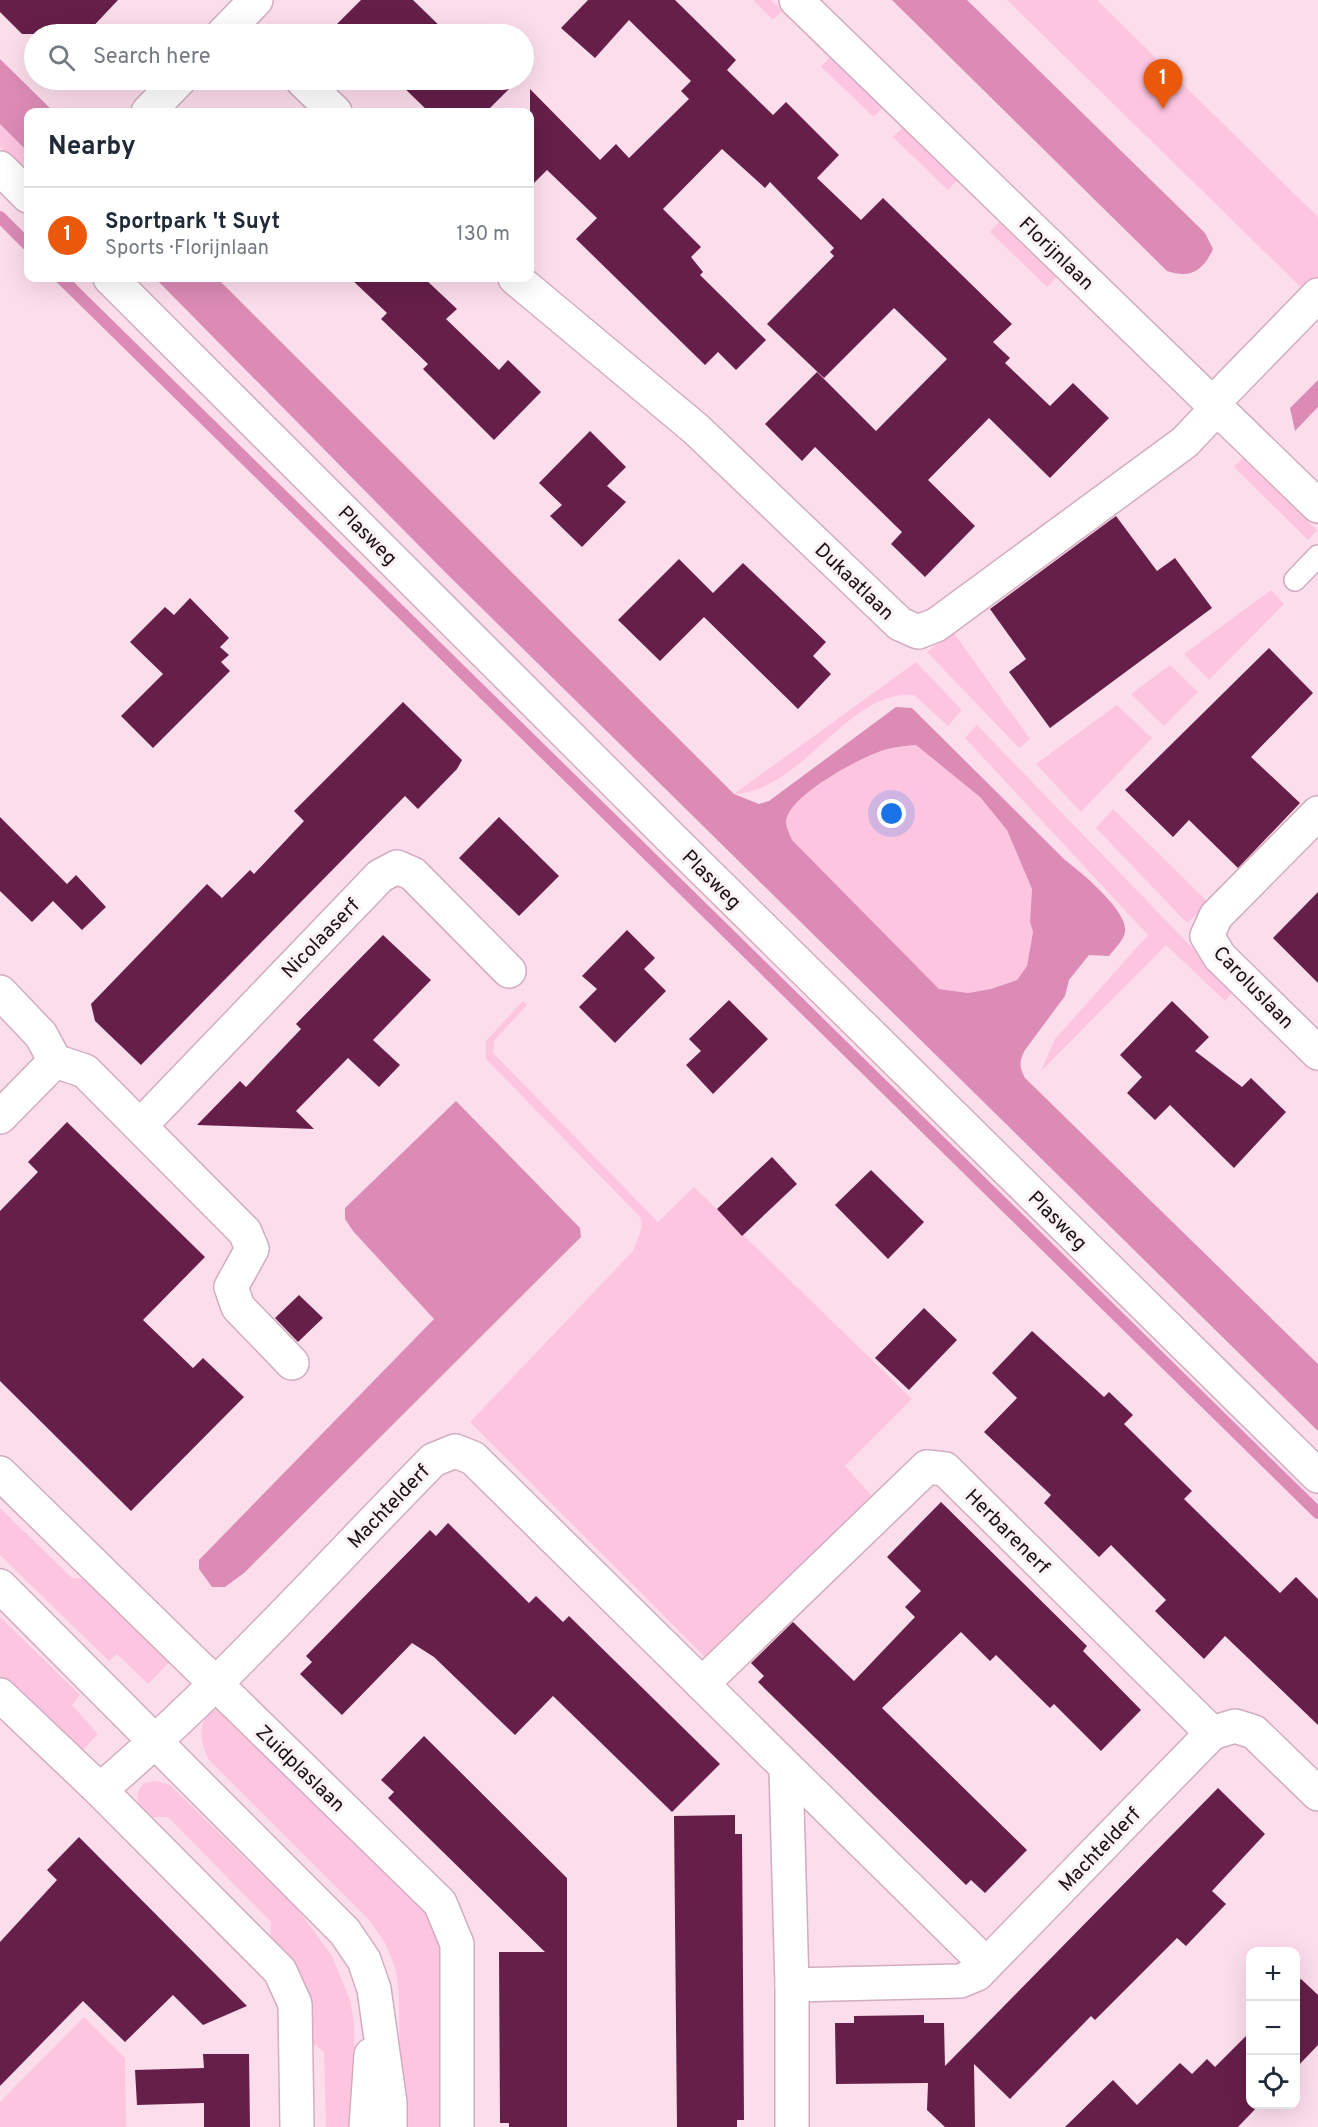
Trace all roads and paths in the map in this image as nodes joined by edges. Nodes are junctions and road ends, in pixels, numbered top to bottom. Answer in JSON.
{"nodes":[{"id":1,"x":796,"y":0,"type":"edge"},
{"id":2,"x":169,"y":90,"type":"edge"},
{"id":3,"x":312,"y":90,"type":"edge"},
{"id":4,"x":152,"y":108,"type":"edge"},
{"id":5,"x":331,"y":108,"type":"edge"},
{"id":6,"x":0,"y":168,"type":"edge"},
{"id":7,"x":24,"y":192,"type":"edge"},
{"id":8,"x":114,"y":282,"type":"edge"},
{"id":9,"x":520,"y":282,"type":"edge"},
{"id":10,"x":1318,"y":295,"type":"edge"},
{"id":11,"x":1215,"y":406,"type":"junction"},
{"id":12,"x":1318,"y":506,"type":"edge"},
{"id":13,"x":1318,"y":556,"type":"edge"},
{"id":14,"x":1295,"y":580,"type":"dead end"},
{"id":15,"x":1318,"y":813,"type":"edge"},
{"id":16,"x":509,"y":971,"type":"dead end"},
{"id":17,"x":0,"y":992,"type":"edge"},
{"id":18,"x":1318,"y":1053,"type":"edge"},
{"id":19,"x":55,"y":1061,"type":"junction"},
{"id":20,"x":0,"y":1117,"type":"edge"},
{"id":21,"x":141,"y":1125,"type":"junction"},
{"id":22,"x":292,"y":1363,"type":"dead end"},
{"id":23,"x":0,"y":1473,"type":"edge"},
{"id":24,"x":1318,"y":1476,"type":"edge"},
{"id":25,"x":0,"y":1586,"type":"edge"},
{"id":26,"x":702,"y":1684,"type":"junction"},
{"id":27,"x":216,"y":1685,"type":"junction"},
{"id":28,"x":0,"y":1695,"type":"edge"},
{"id":29,"x":1212,"y":1733,"type":"junction"},
{"id":30,"x":157,"y":1742,"type":"junction"},
{"id":31,"x":786,"y":1769,"type":"junction"},
{"id":32,"x":100,"y":1790,"type":"junction"},
{"id":33,"x":1318,"y":1794,"type":"edge"},
{"id":34,"x":986,"y":1964,"type":"junction"},
{"id":35,"x":792,"y":1985,"type":"junction"},
{"id":36,"x":376,"y":2015,"type":"junction"},
{"id":37,"x":297,"y":2127,"type":"edge"},
{"id":38,"x":366,"y":2127,"type":"edge"},
{"id":39,"x":390,"y":2127,"type":"edge"},
{"id":40,"x":457,"y":2127,"type":"edge"},
{"id":41,"x":792,"y":2127,"type":"edge"}],
"edges":[{"from":1,"to":11,"type":"street","name":"Florijnlaan"},
{"from":2,"to":4,"type":"street"},
{"from":3,"to":5,"type":"street"},
{"from":6,"to":7,"type":"street"},
{"from":8,"to":24,"type":"street","name":"Plasweg"},
{"from":9,"to":11,"type":"street","name":"Dukaatlaan"},
{"from":10,"to":11,"type":"street","name":"Dukaatlaan"},
{"from":11,"to":12,"type":"street","name":"Florijnlaan"},
{"from":13,"to":14,"type":"lane"},
{"from":15,"to":18,"type":"street","name":"Caroluslaan"},
{"from":16,"to":21,"type":"street","name":"Nicolaaserf"},
{"from":17,"to":19,"type":"street"},
{"from":19,"to":20,"type":"street"},
{"from":19,"to":21,"type":"street"},
{"from":21,"to":22,"type":"street"},
{"from":23,"to":27,"type":"street","name":"Zuidplaslaan"},
{"from":25,"to":30,"type":"street"},
{"from":26,"to":27,"type":"street","name":"Machtelderf"},
{"from":26,"to":29,"type":"street","name":"Herbarenerf"},
{"from":26,"to":31,"type":"street","name":"Machtelderf"},
{"from":27,"to":30,"type":"street","name":"Machtelderf"},
{"from":27,"to":40,"type":"street","name":"Zuidplaslaan"},
{"from":28,"to":32,"type":"street"},
{"from":29,"to":33,"type":"street"},
{"from":29,"to":34,"type":"street","name":"Machtelderf"},
{"from":30,"to":32,"type":"street","name":"Machtelderf"},
{"from":30,"to":36,"type":"street"},
{"from":31,"to":34,"type":"street","name":"Machtelderf"},
{"from":31,"to":35,"type":"street"},
{"from":32,"to":37,"type":"street"},
{"from":34,"to":35,"type":"street","name":"Machtelderf"},
{"from":35,"to":41,"type":"street"},
{"from":36,"to":38,"type":"street"},
{"from":36,"to":39,"type":"street"}]}
